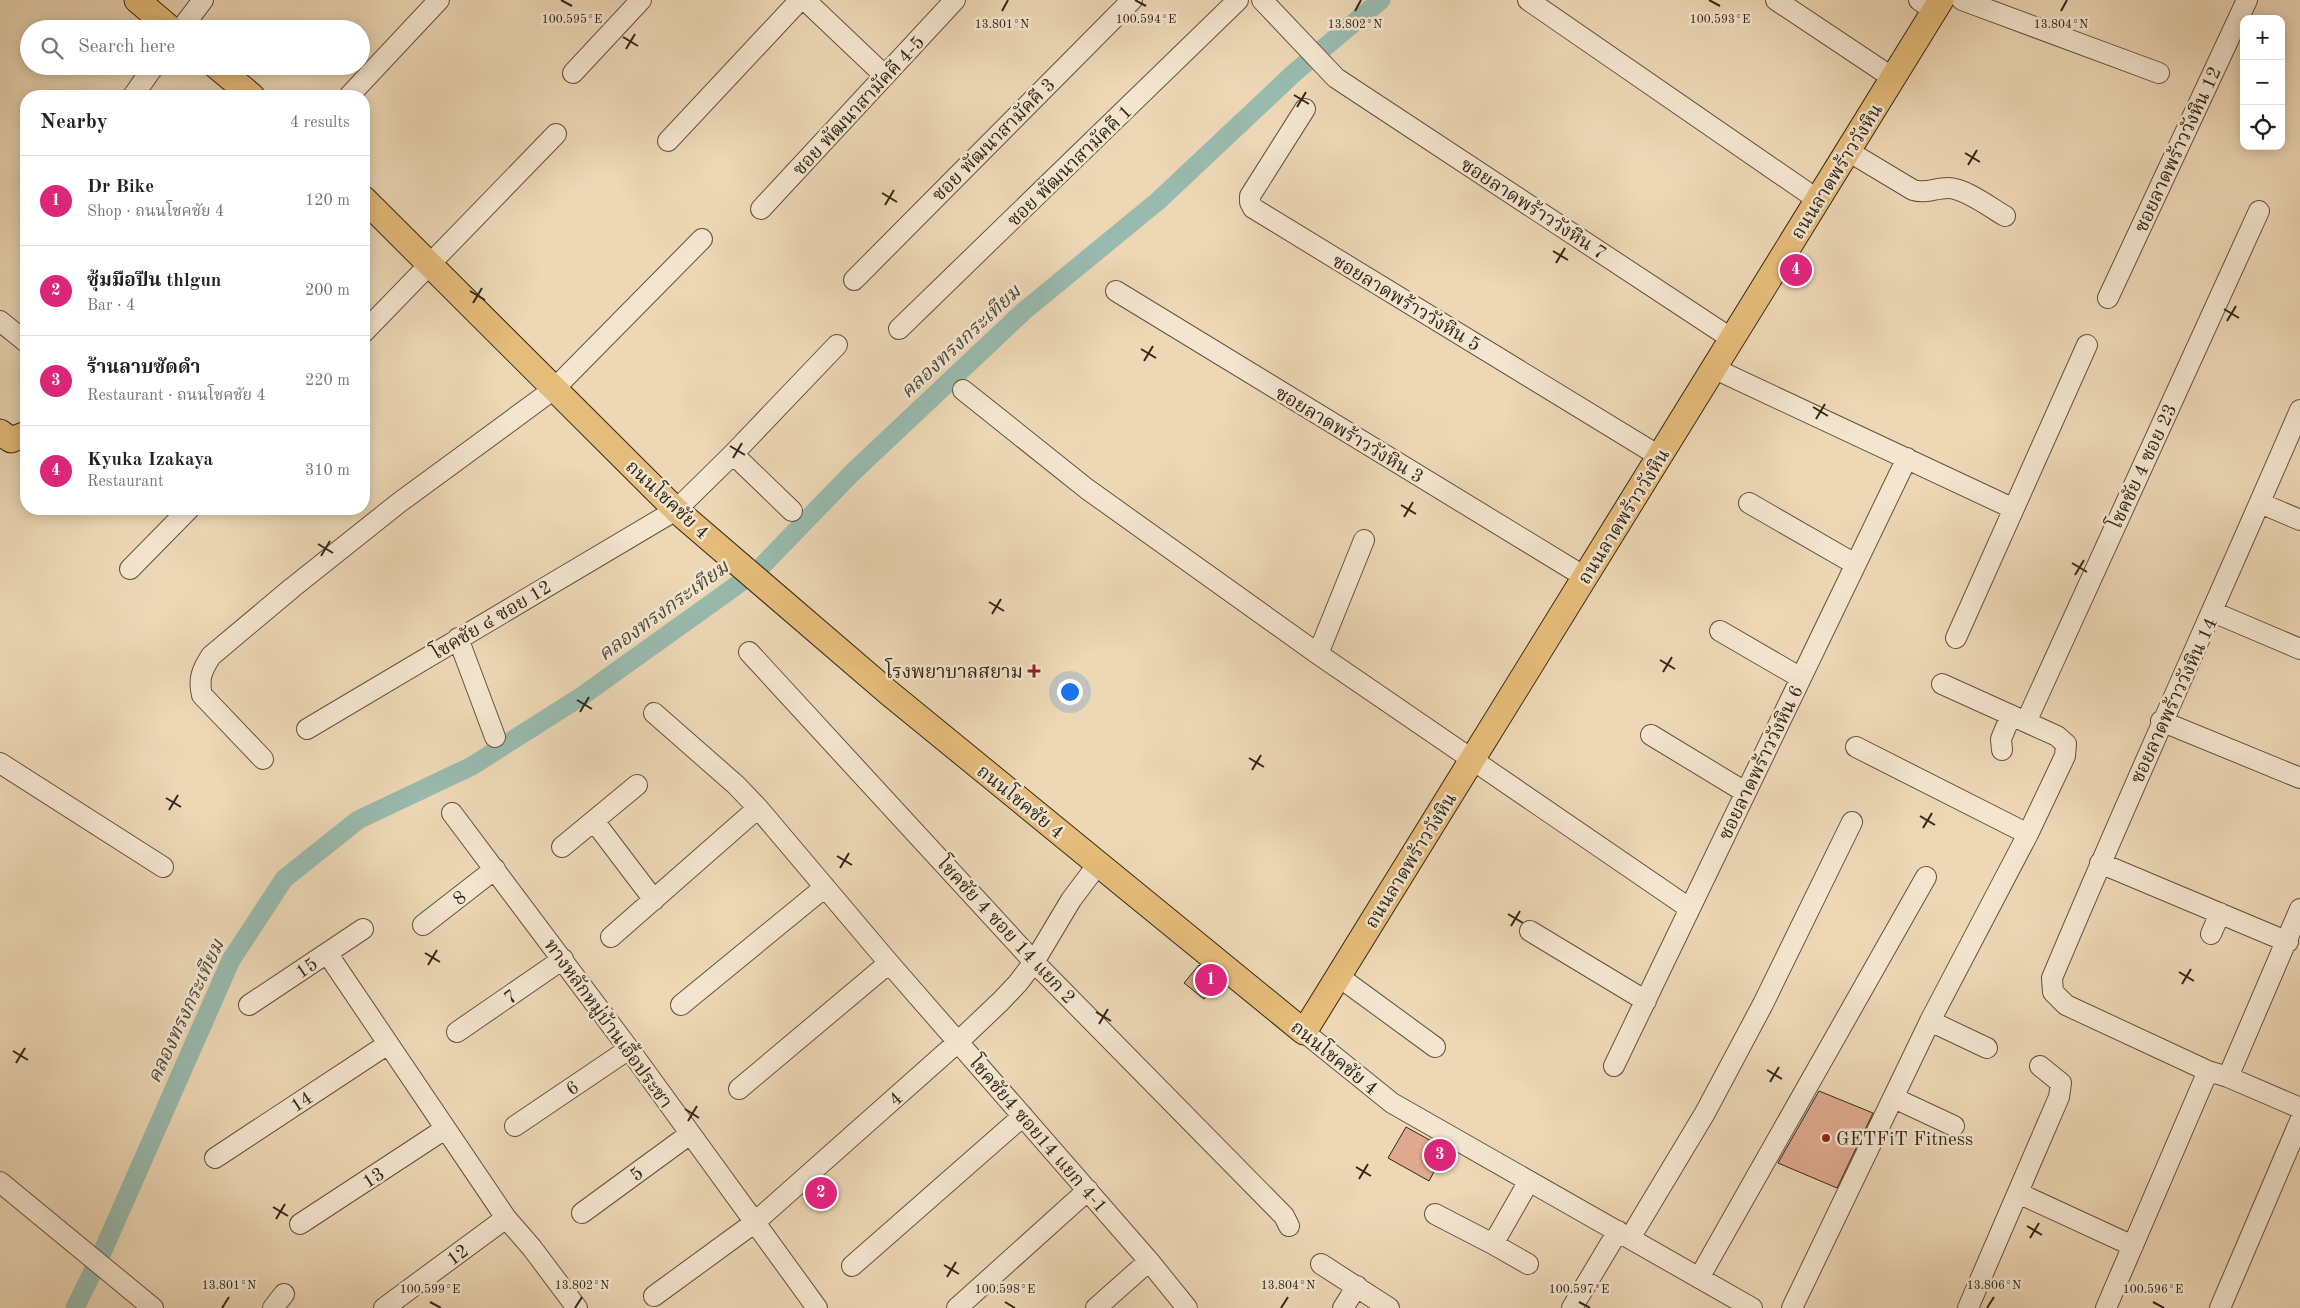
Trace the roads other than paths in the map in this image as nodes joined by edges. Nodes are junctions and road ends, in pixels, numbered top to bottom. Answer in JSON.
{"nodes":[{"id":1,"x":137,"y":0,"type":"edge"},
{"id":2,"x":203,"y":0,"type":"edge"},
{"id":3,"x":439,"y":0,"type":"edge"},
{"id":4,"x":641,"y":0,"type":"edge"},
{"id":5,"x":800,"y":0,"type":"edge"},
{"id":6,"x":805,"y":0,"type":"edge"},
{"id":7,"x":955,"y":0,"type":"edge"},
{"id":8,"x":1132,"y":0,"type":"edge"},
{"id":9,"x":1238,"y":0,"type":"edge"},
{"id":10,"x":1262,"y":0,"type":"edge"},
{"id":11,"x":1528,"y":0,"type":"edge"},
{"id":12,"x":1776,"y":0,"type":"edge"},
{"id":13,"x":1962,"y":0,"type":"edge"},
{"id":14,"x":2247,"y":0,"type":"edge"},
{"id":15,"x":1932,"y":4,"type":"edge"},
{"id":16,"x":160,"y":20,"type":"edge"},
{"id":17,"x":188,"y":20,"type":"edge"},
{"id":18,"x":573,"y":73,"type":"dead end"},
{"id":19,"x":2159,"y":73,"type":"dead end"},
{"id":20,"x":370,"y":74,"type":"edge"},
{"id":21,"x":148,"y":75,"type":"edge"},
{"id":22,"x":227,"y":75,"type":"edge"},
{"id":23,"x":369,"y":75,"type":"edge"},
{"id":24,"x":885,"y":76,"type":"junction"},
{"id":25,"x":1893,"y":78,"type":"junction"},
{"id":26,"x":137,"y":90,"type":"edge"},
{"id":27,"x":245,"y":90,"type":"edge"},
{"id":28,"x":355,"y":90,"type":"edge"},
{"id":29,"x":1305,"y":109,"type":"dead end"},
{"id":30,"x":556,"y":134,"type":"dead end"},
{"id":31,"x":668,"y":141,"type":"dead end"},
{"id":32,"x":1848,"y":151,"type":"junction"},
{"id":33,"x":1818,"y":200,"type":"junction"},
{"id":34,"x":370,"y":205,"type":"edge"},
{"id":35,"x":762,"y":209,"type":"dead end"},
{"id":36,"x":2259,"y":211,"type":"dead end"},
{"id":37,"x":2005,"y":216,"type":"dead end"},
{"id":38,"x":702,"y":239,"type":"dead end"},
{"id":39,"x":430,"y":265,"type":"junction"},
{"id":40,"x":854,"y":280,"type":"dead end"},
{"id":41,"x":1116,"y":291,"type":"dead end"},
{"id":42,"x":2108,"y":298,"type":"dead end"},
{"id":43,"x":0,"y":321,"type":"edge"},
{"id":44,"x":370,"y":326,"type":"edge"},
{"id":45,"x":899,"y":329,"type":"dead end"},
{"id":46,"x":20,"y":337,"type":"edge"},
{"id":47,"x":1732,"y":339,"type":"junction"},
{"id":48,"x":837,"y":345,"type":"dead end"},
{"id":49,"x":2087,"y":345,"type":"dead end"},
{"id":50,"x":1714,"y":368,"type":"junction"},
{"id":51,"x":554,"y":389,"type":"junction"},
{"id":52,"x":963,"y":390,"type":"dead end"},
{"id":53,"x":2300,"y":410,"type":"edge"},
{"id":54,"x":0,"y":432,"type":"edge"},
{"id":55,"x":20,"y":436,"type":"edge"},
{"id":56,"x":733,"y":454,"type":"junction"},
{"id":57,"x":1660,"y":456,"type":"junction"},
{"id":58,"x":1907,"y":458,"type":"junction"},
{"id":59,"x":1750,"y":502,"type":"dead end"},
{"id":60,"x":2260,"y":504,"type":"junction"},
{"id":61,"x":2012,"y":508,"type":"junction"},
{"id":62,"x":676,"y":510,"type":"junction"},
{"id":63,"x":792,"y":511,"type":"dead end"},
{"id":64,"x":183,"y":515,"type":"edge"},
{"id":65,"x":2300,"y":520,"type":"edge"},
{"id":66,"x":1364,"y":540,"type":"dead end"},
{"id":67,"x":1855,"y":564,"type":"junction"},
{"id":68,"x":130,"y":569,"type":"dead end"},
{"id":69,"x":1585,"y":577,"type":"junction"},
{"id":70,"x":2213,"y":612,"type":"junction"},
{"id":71,"x":1720,"y":632,"type":"dead end"},
{"id":72,"x":458,"y":638,"type":"junction"},
{"id":73,"x":1956,"y":638,"type":"dead end"},
{"id":74,"x":2300,"y":649,"type":"edge"},
{"id":75,"x":748,"y":652,"type":"dead end"},
{"id":76,"x":1318,"y":654,"type":"junction"},
{"id":77,"x":1800,"y":678,"type":"junction"},
{"id":78,"x":1942,"y":684,"type":"dead end"},
{"id":79,"x":654,"y":713,"type":"dead end"},
{"id":80,"x":2018,"y":718,"type":"junction"},
{"id":81,"x":2161,"y":721,"type":"junction"},
{"id":82,"x":307,"y":729,"type":"dead end"},
{"id":83,"x":1651,"y":735,"type":"dead end"},
{"id":84,"x":496,"y":737,"type":"dead end"},
{"id":85,"x":1856,"y":747,"type":"dead end"},
{"id":86,"x":2002,"y":750,"type":"dead end"},
{"id":87,"x":264,"y":759,"type":"dead end"},
{"id":88,"x":1472,"y":759,"type":"junction"},
{"id":89,"x":0,"y":763,"type":"edge"},
{"id":90,"x":2300,"y":778,"type":"edge"},
{"id":91,"x":637,"y":785,"type":"dead end"},
{"id":92,"x":1745,"y":792,"type":"junction"},
{"id":93,"x":758,"y":808,"type":"junction"},
{"id":94,"x":452,"y":813,"type":"dead end"},
{"id":95,"x":594,"y":821,"type":"junction"},
{"id":96,"x":1852,"y":822,"type":"dead end"},
{"id":97,"x":2028,"y":834,"type":"junction"},
{"id":98,"x":562,"y":847,"type":"dead end"},
{"id":99,"x":2100,"y":863,"type":"junction"},
{"id":100,"x":1098,"y":864,"type":"junction"},
{"id":101,"x":163,"y":867,"type":"dead end"},
{"id":102,"x":495,"y":869,"type":"junction"},
{"id":103,"x":1926,"y":877,"type":"dead end"},
{"id":104,"x":825,"y":887,"type":"junction"},
{"id":105,"x":654,"y":900,"type":"junction"},
{"id":106,"x":1689,"y":908,"type":"junction"},
{"id":107,"x":2300,"y":909,"type":"edge"},
{"id":108,"x":2220,"y":914,"type":"junction"},
{"id":109,"x":423,"y":925,"type":"dead end"},
{"id":110,"x":363,"y":929,"type":"dead end"},
{"id":111,"x":1530,"y":930,"type":"dead end"},
{"id":112,"x":2211,"y":934,"type":"dead end"},
{"id":113,"x":611,"y":937,"type":"dead end"},
{"id":114,"x":2288,"y":942,"type":"junction"},
{"id":115,"x":327,"y":953,"type":"junction"},
{"id":116,"x":563,"y":960,"type":"junction"},
{"id":117,"x":1034,"y":962,"type":"junction"},
{"id":118,"x":889,"y":963,"type":"junction"},
{"id":119,"x":1338,"y":976,"type":"junction"},
{"id":120,"x":1646,"y":1001,"type":"junction"},
{"id":121,"x":249,"y":1005,"type":"dead end"},
{"id":122,"x":681,"y":1006,"type":"dead end"},
{"id":123,"x":1930,"y":1021,"type":"junction"},
{"id":124,"x":457,"y":1032,"type":"dead end"},
{"id":125,"x":1304,"y":1032,"type":"junction"},
{"id":126,"x":959,"y":1042,"type":"junction"},
{"id":127,"x":388,"y":1044,"type":"junction"},
{"id":128,"x":1435,"y":1047,"type":"dead end"},
{"id":129,"x":1987,"y":1048,"type":"dead end"},
{"id":130,"x":629,"y":1049,"type":"junction"},
{"id":131,"x":1614,"y":1066,"type":"dead end"},
{"id":132,"x":2040,"y":1066,"type":"dead end"},
{"id":133,"x":2208,"y":1071,"type":"junction"},
{"id":134,"x":2228,"y":1077,"type":"junction"},
{"id":135,"x":739,"y":1089,"type":"dead end"},
{"id":136,"x":1894,"y":1098,"type":"junction"},
{"id":137,"x":2300,"y":1108,"type":"edge"},
{"id":138,"x":1023,"y":1116,"type":"junction"},
{"id":139,"x":2300,"y":1121,"type":"edge"},
{"id":140,"x":515,"y":1126,"type":"dead end"},
{"id":141,"x":1954,"y":1126,"type":"dead end"},
{"id":142,"x":445,"y":1129,"type":"junction"},
{"id":143,"x":690,"y":1134,"type":"junction"},
{"id":144,"x":215,"y":1158,"type":"dead end"},
{"id":145,"x":1529,"y":1181,"type":"junction"},
{"id":146,"x":0,"y":1182,"type":"edge"},
{"id":147,"x":1088,"y":1190,"type":"junction"},
{"id":148,"x":2018,"y":1193,"type":"junction"},
{"id":149,"x":582,"y":1213,"type":"dead end"},
{"id":150,"x":1435,"y":1214,"type":"dead end"},
{"id":151,"x":506,"y":1218,"type":"junction"},
{"id":152,"x":754,"y":1223,"type":"junction"},
{"id":153,"x":300,"y":1224,"type":"dead end"},
{"id":154,"x":1289,"y":1226,"type":"dead end"},
{"id":155,"x":1624,"y":1235,"type":"junction"},
{"id":156,"x":1493,"y":1244,"type":"junction"},
{"id":157,"x":2133,"y":1246,"type":"junction"},
{"id":158,"x":1149,"y":1261,"type":"junction"},
{"id":159,"x":1321,"y":1264,"type":"dead end"},
{"id":160,"x":1528,"y":1264,"type":"dead end"},
{"id":161,"x":852,"y":1266,"type":"dead end"},
{"id":162,"x":1699,"y":1278,"type":"junction"},
{"id":163,"x":1356,"y":1286,"type":"junction"},
{"id":164,"x":654,"y":1296,"type":"dead end"},
{"id":165,"x":569,"y":1305,"type":"edge"},
{"id":166,"x":153,"y":1308,"type":"edge"},
{"id":167,"x":384,"y":1308,"type":"edge"},
{"id":168,"x":817,"y":1308,"type":"edge"},
{"id":169,"x":957,"y":1308,"type":"edge"},
{"id":170,"x":1096,"y":1308,"type":"edge"},
{"id":171,"x":1186,"y":1308,"type":"edge"},
{"id":172,"x":1343,"y":1308,"type":"edge"},
{"id":173,"x":1389,"y":1308,"type":"edge"},
{"id":174,"x":1572,"y":1308,"type":"edge"},
{"id":175,"x":1752,"y":1308,"type":"edge"},
{"id":176,"x":1792,"y":1308,"type":"edge"},
{"id":177,"x":1969,"y":1308,"type":"edge"},
{"id":178,"x":2106,"y":1308,"type":"edge"},
{"id":179,"x":2220,"y":1308,"type":"edge"}],
"edges":[{"from":1,"to":16,"type":"main road"},
{"from":2,"to":17,"type":"street"},
{"from":3,"to":20,"type":"street"},
{"from":4,"to":18,"type":"street"},
{"from":5,"to":31,"type":"street"},
{"from":6,"to":24,"type":"street"},
{"from":7,"to":24,"type":"street","name":"ซอย พัฒนาสามัคคี 4-5"},
{"from":8,"to":40,"type":"street","name":"ซอย พัฒนาสามัคคี 3"},
{"from":9,"to":45,"type":"street","name":"ซอย พัฒนาสามัคคี 1"},
{"from":10,"to":47,"type":"street","name":"ซอยลาดพร้าววังหิน 7"},
{"from":11,"to":33,"type":"street"},
{"from":12,"to":25,"type":"street"},
{"from":13,"to":19,"type":"street"},
{"from":14,"to":42,"type":"street","name":"ซอยลาดพร้าววังหิน 12"},
{"from":15,"to":25,"type":"main road","name":"ถนนลาดพร้าววังหิน"},
{"from":21,"to":26,"type":"street"},
{"from":22,"to":27,"type":"main road"},
{"from":23,"to":28,"type":"street"},
{"from":24,"to":35,"type":"street","name":"ซอย พัฒนาสามัคคี 4-5"},
{"from":25,"to":32,"type":"main road","name":"ถนนลาดพร้าววังหิน"},
{"from":29,"to":57,"type":"street","name":"ซอยลาดพร้าววังหิน 5"},
{"from":30,"to":39,"type":"street"},
{"from":32,"to":33,"type":"main road","name":"ถนนลาดพร้าววังหิน"},
{"from":32,"to":37,"type":"street"},
{"from":33,"to":47,"type":"main road","name":"ถนนลาดพร้าววังหิน"},
{"from":34,"to":39,"type":"main road","name":"ถนนโชคชัย 4"},
{"from":36,"to":80,"type":"street","name":"โชคชัย 4 ซอย 23"},
{"from":38,"to":51,"type":"street"},
{"from":39,"to":44,"type":"street"},
{"from":39,"to":51,"type":"main road","name":"ถนนโชคชัย 4"},
{"from":41,"to":69,"type":"street","name":"ซอยลาดพร้าววังหิน 3"},
{"from":43,"to":46,"type":"street"},
{"from":47,"to":50,"type":"main road","name":"ถนนลาดพร้าววังหิน"},
{"from":48,"to":56,"type":"street","name":"โชคชัย ๔ ซอย 12"},
{"from":49,"to":61,"type":"street"},
{"from":50,"to":57,"type":"main road","name":"ถนนลาดพร้าววังหิน"},
{"from":50,"to":58,"type":"street"},
{"from":51,"to":62,"type":"main road","name":"ถนนโชคชัย 4"},
{"from":51,"to":87,"type":"street"},
{"from":52,"to":76,"type":"street"},
{"from":53,"to":60,"type":"street","name":"ซอยลาดพร้าววังหิน 14"},
{"from":54,"to":55,"type":"main road"},
{"from":56,"to":62,"type":"street","name":"โชคชัย ๔ ซอย 12"},
{"from":56,"to":63,"type":"street"},
{"from":57,"to":69,"type":"main road","name":"ถนนลาดพร้าววังหิน"},
{"from":58,"to":61,"type":"street"},
{"from":58,"to":67,"type":"street","name":"ซอยลาดพร้าววังหิน 6"},
{"from":59,"to":67,"type":"street"},
{"from":60,"to":65,"type":"street"},
{"from":60,"to":70,"type":"street","name":"ซอยลาดพร้าววังหิน 14"},
{"from":61,"to":73,"type":"street"},
{"from":62,"to":72,"type":"street","name":"โชคชัย ๔ ซอย 12"},
{"from":62,"to":100,"type":"main road","name":"ถนนโชคชัย 4"},
{"from":64,"to":68,"type":"street"},
{"from":66,"to":76,"type":"street"},
{"from":67,"to":77,"type":"street","name":"ซอยลาดพร้าววังหิน 6"},
{"from":69,"to":88,"type":"main road","name":"ถนนลาดพร้าววังหิน"},
{"from":70,"to":74,"type":"street"},
{"from":70,"to":81,"type":"street","name":"ซอยลาดพร้าววังหิน 14"},
{"from":71,"to":77,"type":"street"},
{"from":72,"to":82,"type":"street","name":"โชคชัย ๔ ซอย 12"},
{"from":72,"to":84,"type":"street"},
{"from":75,"to":117,"type":"street","name":"โชคชัย 4 ซอย 14 แยก 2"},
{"from":76,"to":88,"type":"street"},
{"from":77,"to":92,"type":"street","name":"ซอยลาดพร้าววังหิน 6"},
{"from":78,"to":80,"type":"street"},
{"from":79,"to":93,"type":"street","name":"โชคชัย4 ซอย14 แยก 4-1"},
{"from":80,"to":86,"type":"street","name":"โชคชัย 4 ซอย 23"},
{"from":80,"to":97,"type":"street"},
{"from":81,"to":90,"type":"street"},
{"from":81,"to":99,"type":"street","name":"ซอยลาดพร้าววังหิน 14"},
{"from":83,"to":92,"type":"street"},
{"from":85,"to":97,"type":"street"},
{"from":88,"to":106,"type":"street"},
{"from":88,"to":119,"type":"main road","name":"ถนนลาดพร้าววังหิน"},
{"from":89,"to":101,"type":"street"},
{"from":91,"to":95,"type":"street"},
{"from":92,"to":106,"type":"street","name":"ซอยลาดพร้าววังหิน 6"},
{"from":93,"to":104,"type":"street","name":"โชคชัย4 ซอย14 แยก 4-1"},
{"from":93,"to":105,"type":"street"},
{"from":94,"to":102,"type":"street","name":"ทางหลักหมู่บ้านเอื้อประชา"},
{"from":95,"to":98,"type":"street"},
{"from":95,"to":105,"type":"street"},
{"from":96,"to":155,"type":"street"},
{"from":97,"to":123,"type":"street"},
{"from":99,"to":108,"type":"street"},
{"from":99,"to":133,"type":"street","name":"ซอยลาดพร้าววังหิน 14"},
{"from":100,"to":117,"type":"street","name":"4"},
{"from":100,"to":125,"type":"main road","name":"ถนนโชคชัย 4"},
{"from":102,"to":109,"type":"street","name":"8"},
{"from":102,"to":116,"type":"street","name":"ทางหลักหมู่บ้านเอื้อประชา"},
{"from":103,"to":162,"type":"street"},
{"from":104,"to":118,"type":"street","name":"โชคชัย4 ซอย14 แยก 4-1"},
{"from":104,"to":122,"type":"street"},
{"from":105,"to":113,"type":"street"},
{"from":106,"to":120,"type":"street","name":"ซอยลาดพร้าววังหิน 6"},
{"from":107,"to":114,"type":"street"},
{"from":108,"to":112,"type":"street"},
{"from":108,"to":114,"type":"street"},
{"from":110,"to":115,"type":"street","name":"15"},
{"from":111,"to":120,"type":"street"},
{"from":114,"to":134,"type":"street"},
{"from":115,"to":121,"type":"street","name":"15"},
{"from":115,"to":127,"type":"street"},
{"from":116,"to":124,"type":"street","name":"7"},
{"from":116,"to":130,"type":"street","name":"ทางหลักหมู่บ้านเอื้อประชา"},
{"from":117,"to":126,"type":"street","name":"4"},
{"from":117,"to":154,"type":"street","name":"โชคชัย 4 ซอย 14 แยก 2"},
{"from":118,"to":126,"type":"street","name":"โชคชัย4 ซอย14 แยก 4-1"},
{"from":118,"to":135,"type":"street"},
{"from":119,"to":125,"type":"main road","name":"ถนนลาดพร้าววังหิน"},
{"from":119,"to":128,"type":"street"},
{"from":120,"to":131,"type":"street","name":"ซอยลาดพร้าววังหิน 6"},
{"from":123,"to":129,"type":"street"},
{"from":123,"to":136,"type":"street"},
{"from":125,"to":145,"type":"street","name":"ถนนโชคชัย 4"},
{"from":126,"to":138,"type":"street","name":"โชคชัย4 ซอย14 แยก 4-1"},
{"from":126,"to":152,"type":"street","name":"4"},
{"from":127,"to":142,"type":"street"},
{"from":127,"to":144,"type":"street","name":"14"},
{"from":130,"to":140,"type":"street","name":"6"},
{"from":130,"to":143,"type":"street","name":"ทางหลักหมู่บ้านเอื้อประชา"},
{"from":132,"to":148,"type":"street"},
{"from":133,"to":134,"type":"street"},
{"from":133,"to":157,"type":"street"},
{"from":134,"to":137,"type":"street"},
{"from":136,"to":141,"type":"street"},
{"from":136,"to":176,"type":"street"},
{"from":138,"to":147,"type":"street","name":"โชคชัย4 ซอย14 แยก 4-1"},
{"from":138,"to":161,"type":"street"},
{"from":139,"to":179,"type":"street"},
{"from":142,"to":151,"type":"street"},
{"from":142,"to":153,"type":"street","name":"13"},
{"from":143,"to":149,"type":"street","name":"5"},
{"from":143,"to":152,"type":"street","name":"ทางหลักหมู่บ้านเอื้อประชา"},
{"from":145,"to":155,"type":"street","name":"ถนนโชคชัย 4"},
{"from":145,"to":156,"type":"street"},
{"from":146,"to":166,"type":"street"},
{"from":147,"to":158,"type":"street","name":"โชคชัย4 ซอย14 แยก 4-1"},
{"from":147,"to":169,"type":"street"},
{"from":148,"to":157,"type":"street"},
{"from":148,"to":177,"type":"street"},
{"from":150,"to":156,"type":"street"},
{"from":151,"to":165,"type":"street"},
{"from":151,"to":167,"type":"street","name":"12"},
{"from":152,"to":164,"type":"street","name":"4"},
{"from":152,"to":168,"type":"street","name":"ทางหลักหมู่บ้านเอื้อประชา"},
{"from":155,"to":162,"type":"street","name":"ถนนโชคชัย 4"},
{"from":155,"to":174,"type":"street"},
{"from":156,"to":160,"type":"street"},
{"from":157,"to":178,"type":"street"},
{"from":158,"to":170,"type":"street"},
{"from":158,"to":171,"type":"street","name":"โชคชัย4 ซอย14 แยก 4-1"},
{"from":159,"to":163,"type":"street"},
{"from":162,"to":175,"type":"street","name":"ถนนโชคชัย 4"},
{"from":163,"to":172,"type":"street"},
{"from":163,"to":173,"type":"street"}]}
